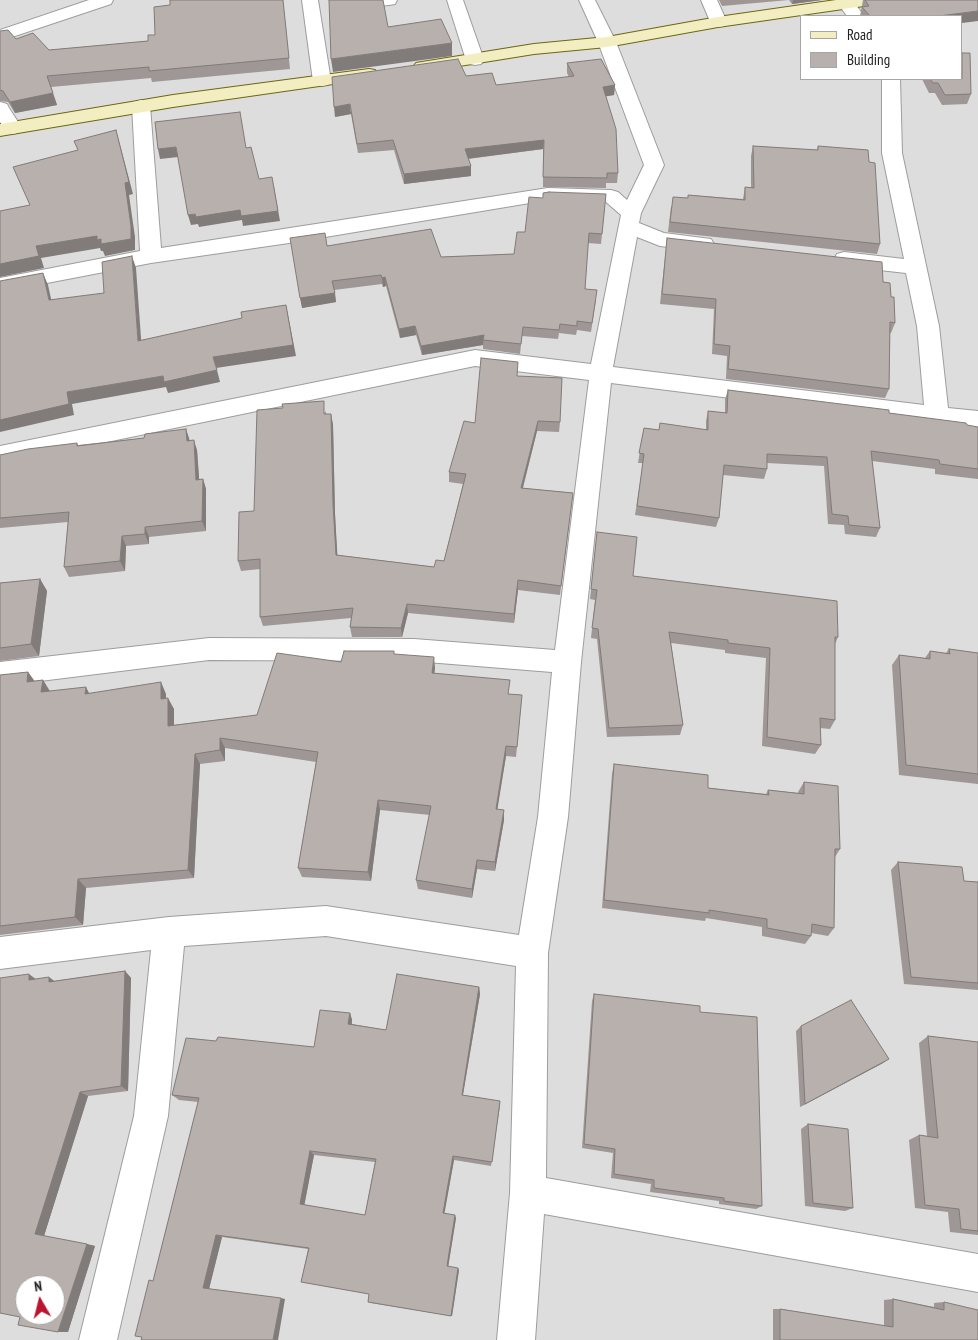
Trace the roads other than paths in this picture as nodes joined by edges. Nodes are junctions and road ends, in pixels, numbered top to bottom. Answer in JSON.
{"nodes":[{"id":1,"x":106,"y":0,"type":"edge"},
{"id":2,"x":389,"y":0,"type":"edge"},
{"id":3,"x":455,"y":0,"type":"edge"},
{"id":4,"x":587,"y":0,"type":"edge"},
{"id":5,"x":709,"y":0,"type":"edge"},
{"id":6,"x":871,"y":0,"type":"edge"},
{"id":7,"x":311,"y":4,"type":"edge"},
{"id":8,"x":852,"y":10,"type":"edge"},
{"id":9,"x":718,"y":22,"type":"junction"},
{"id":10,"x":0,"y":36,"type":"edge"},
{"id":11,"x":607,"y":42,"type":"junction"},
{"id":12,"x":475,"y":60,"type":"junction"},
{"id":13,"x":408,"y":69,"type":"edge"},
{"id":14,"x":389,"y":72,"type":"edge"},
{"id":15,"x":891,"y":80,"type":"edge"},
{"id":16,"x":322,"y":81,"type":"junction"},
{"id":17,"x":141,"y":106,"type":"junction"},
{"id":18,"x":0,"y":108,"type":"edge"},
{"id":19,"x":7,"y":129,"type":"edge"},
{"id":20,"x":630,"y":220,"type":"junction"},
{"id":21,"x":722,"y":246,"type":"edge"},
{"id":22,"x":151,"y":256,"type":"junction"},
{"id":23,"x":828,"y":258,"type":"edge"},
{"id":24,"x":914,"y":267,"type":"junction"},
{"id":25,"x":0,"y":285,"type":"edge"},
{"id":26,"x":602,"y":372,"type":"junction"},
{"id":27,"x":937,"y":416,"type":"junction"},
{"id":28,"x":978,"y":420,"type":"edge"},
{"id":29,"x":0,"y":455,"type":"edge"},
{"id":30,"x":568,"y":662,"type":"junction"},
{"id":31,"x":0,"y":674,"type":"edge"},
{"id":32,"x":169,"y":932,"type":"junction"},
{"id":33,"x":0,"y":953,"type":"edge"},
{"id":34,"x":532,"y":953,"type":"junction"},
{"id":35,"x":528,"y":1193,"type":"junction"},
{"id":36,"x":978,"y":1273,"type":"edge"},
{"id":37,"x":98,"y":1340,"type":"edge"},
{"id":38,"x":516,"y":1340,"type":"edge"}],
"edges":[{"from":1,"to":10,"type":"street"},
{"from":2,"to":7,"type":"street"},
{"from":3,"to":12,"type":"street"},
{"from":4,"to":11,"type":"street"},
{"from":5,"to":9,"type":"street"},
{"from":6,"to":8,"type":"street"},
{"from":7,"to":16,"type":"street"},
{"from":8,"to":9,"type":"street"},
{"from":9,"to":11,"type":"street"},
{"from":11,"to":12,"type":"street"},
{"from":11,"to":20,"type":"street"},
{"from":12,"to":13,"type":"street"},
{"from":14,"to":16,"type":"street"},
{"from":15,"to":24,"type":"street"},
{"from":16,"to":17,"type":"street"},
{"from":17,"to":19,"type":"street"},
{"from":17,"to":22,"type":"street"},
{"from":18,"to":19,"type":"street"},
{"from":20,"to":21,"type":"street"},
{"from":20,"to":22,"type":"street"},
{"from":20,"to":26,"type":"street"},
{"from":22,"to":25,"type":"street"},
{"from":23,"to":24,"type":"street"},
{"from":24,"to":27,"type":"street"},
{"from":26,"to":27,"type":"street"},
{"from":26,"to":29,"type":"street"},
{"from":26,"to":30,"type":"street"},
{"from":27,"to":28,"type":"street"},
{"from":30,"to":31,"type":"street"},
{"from":30,"to":34,"type":"street"},
{"from":32,"to":33,"type":"street"},
{"from":32,"to":34,"type":"street"},
{"from":32,"to":37,"type":"street"},
{"from":34,"to":35,"type":"street"},
{"from":35,"to":36,"type":"street"},
{"from":35,"to":38,"type":"street"}]}
